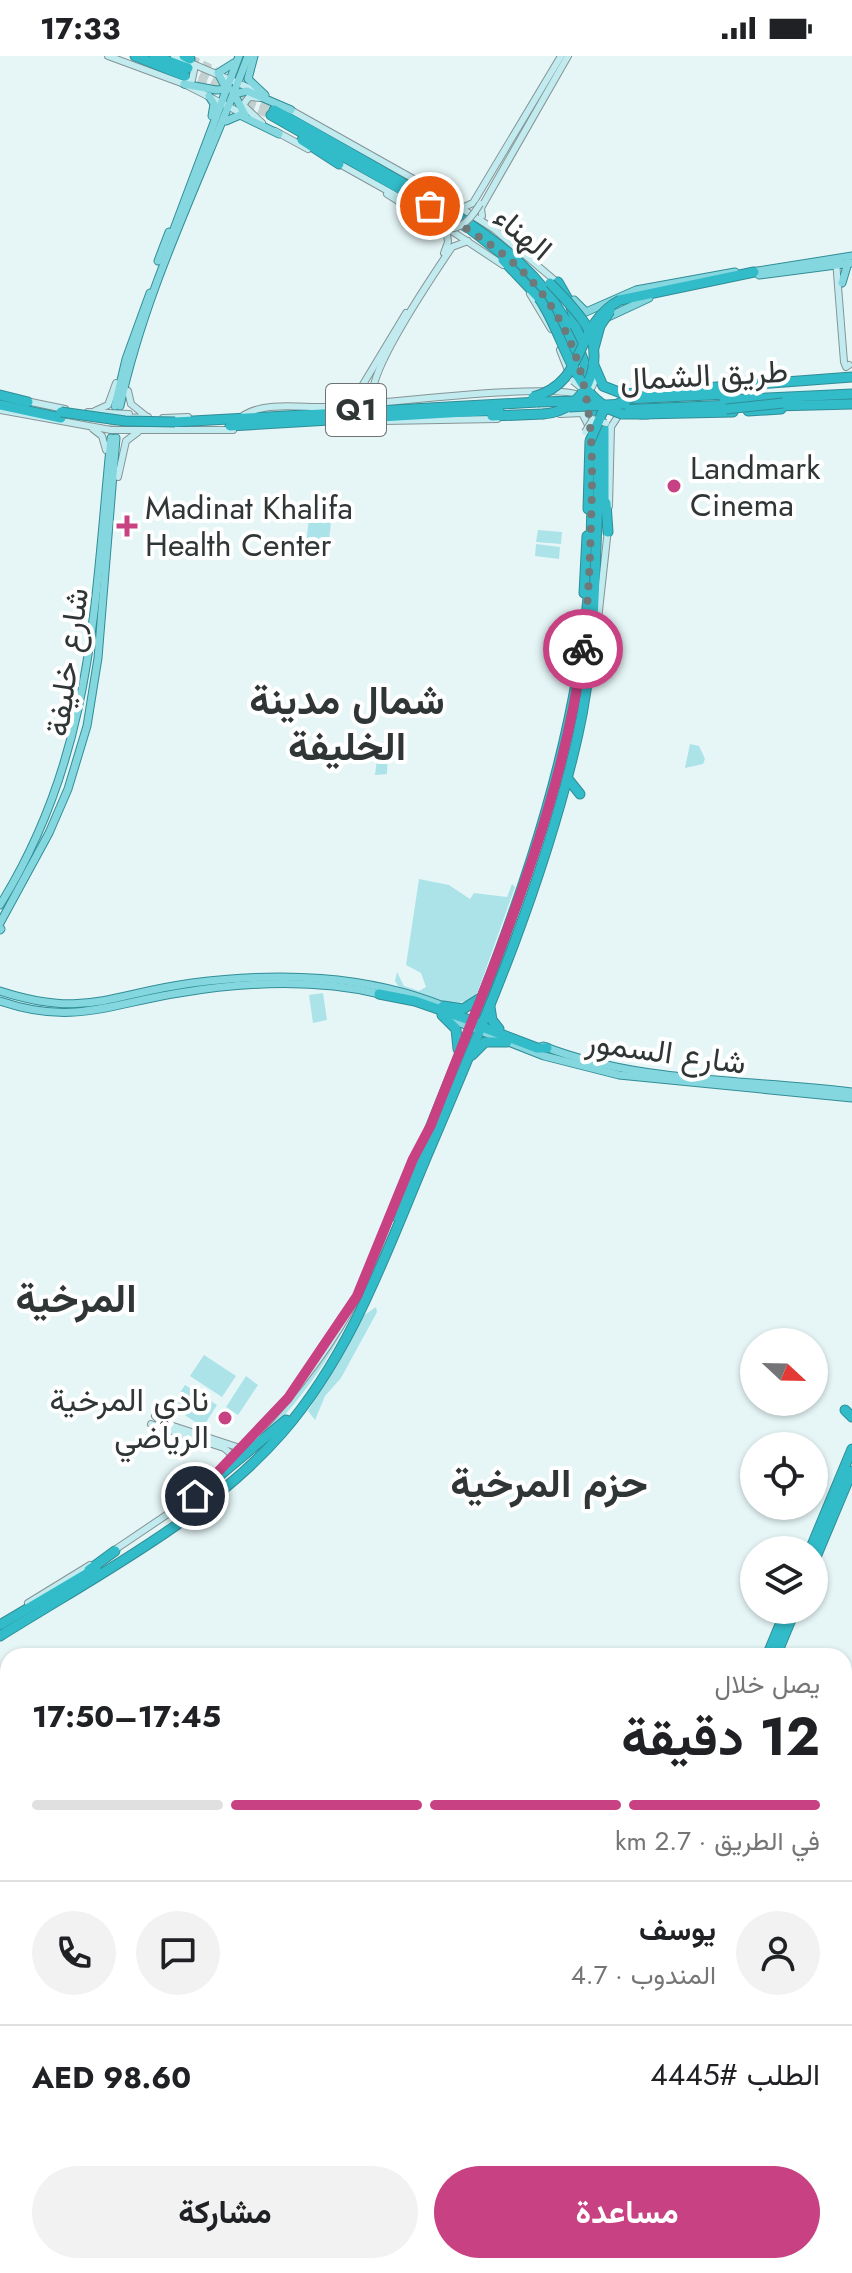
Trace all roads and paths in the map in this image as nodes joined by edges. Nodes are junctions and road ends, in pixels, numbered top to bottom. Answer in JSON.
{"nodes":[{"id":1,"x":108,"y":56,"type":"edge"},
{"id":2,"x":154,"y":56,"type":"edge"},
{"id":3,"x":174,"y":56,"type":"edge"},
{"id":4,"x":244,"y":56,"type":"edge"},
{"id":5,"x":136,"y":61,"type":"edge"},
{"id":6,"x":565,"y":62,"type":"edge"},
{"id":7,"x":126,"y":68,"type":"dead end"},
{"id":8,"x":188,"y":68,"type":"edge"},
{"id":9,"x":215,"y":72,"type":"junction"},
{"id":10,"x":165,"y":76,"type":"junction"},
{"id":11,"x":551,"y":78,"type":"junction"},
{"id":12,"x":170,"y":84,"type":"dead end"},
{"id":13,"x":207,"y":92,"type":"junction"},
{"id":14,"x":230,"y":92,"type":"junction"},
{"id":15,"x":539,"y":96,"type":"junction"},
{"id":16,"x":265,"y":97,"type":"junction"},
{"id":17,"x":291,"y":110,"type":"joint"},
{"id":18,"x":245,"y":115,"type":"junction"},
{"id":19,"x":269,"y":117,"type":"junction"},
{"id":20,"x":225,"y":123,"type":"junction"},
{"id":21,"x":279,"y":134,"type":"junction"},
{"id":22,"x":337,"y":136,"type":"junction"},
{"id":23,"x":206,"y":145,"type":"junction"},
{"id":24,"x":339,"y":164,"type":"junction"},
{"id":25,"x":379,"y":169,"type":"junction"},
{"id":26,"x":379,"y":185,"type":"junction"},
{"id":27,"x":198,"y":186,"type":"junction"},
{"id":28,"x":434,"y":191,"type":"junction"},
{"id":29,"x":184,"y":202,"type":"junction"},
{"id":30,"x":478,"y":205,"type":"junction"},
{"id":31,"x":464,"y":207,"type":"junction"},
{"id":32,"x":437,"y":210,"type":"junction"},
{"id":33,"x":482,"y":216,"type":"junction"},
{"id":34,"x":446,"y":226,"type":"junction"},
{"id":35,"x":484,"y":231,"type":"junction"},
{"id":36,"x":504,"y":237,"type":"junction"},
{"id":37,"x":181,"y":240,"type":"dead end"},
{"id":38,"x":448,"y":242,"type":"junction"},
{"id":39,"x":471,"y":242,"type":"junction"},
{"id":40,"x":457,"y":243,"type":"junction"},
{"id":41,"x":842,"y":260,"type":"edge"},
{"id":42,"x":158,"y":261,"type":"dead end"},
{"id":43,"x":814,"y":265,"type":"junction"},
{"id":44,"x":792,"y":271,"type":"junction"},
{"id":45,"x":754,"y":272,"type":"junction"},
{"id":46,"x":160,"y":279,"type":"junction"},
{"id":47,"x":551,"y":282,"type":"junction"},
{"id":48,"x":842,"y":283,"type":"joint"},
{"id":49,"x":702,"y":284,"type":"junction"},
{"id":50,"x":537,"y":299,"type":"junction"},
{"id":51,"x":574,"y":300,"type":"junction"},
{"id":52,"x":621,"y":301,"type":"junction"},
{"id":53,"x":592,"y":311,"type":"junction"},
{"id":54,"x":604,"y":320,"type":"junction"},
{"id":55,"x":404,"y":334,"type":"dead end"},
{"id":56,"x":588,"y":334,"type":"junction"},
{"id":57,"x":395,"y":341,"type":"junction"},
{"id":58,"x":584,"y":355,"type":"junction"},
{"id":59,"x":568,"y":369,"type":"junction"},
{"id":60,"x":368,"y":382,"type":"junction"},
{"id":61,"x":116,"y":383,"type":"dead end"},
{"id":62,"x":852,"y":387,"type":"edge"},
{"id":63,"x":128,"y":391,"type":"dead end"},
{"id":64,"x":490,"y":395,"type":"junction"},
{"id":65,"x":627,"y":398,"type":"junction"},
{"id":66,"x":0,"y":400,"type":"edge"},
{"id":67,"x":334,"y":401,"type":"dead end"},
{"id":68,"x":28,"y":402,"type":"joint"},
{"id":69,"x":385,"y":402,"type":"junction"},
{"id":70,"x":592,"y":402,"type":"junction"},
{"id":71,"x":535,"y":404,"type":"junction"},
{"id":72,"x":783,"y":404,"type":"junction"},
{"id":73,"x":740,"y":405,"type":"junction"},
{"id":74,"x":347,"y":406,"type":"junction"},
{"id":75,"x":675,"y":407,"type":"junction"},
{"id":76,"x":278,"y":408,"type":"junction"},
{"id":77,"x":86,"y":412,"type":"junction"},
{"id":78,"x":571,"y":412,"type":"junction"},
{"id":79,"x":641,"y":414,"type":"junction"},
{"id":80,"x":244,"y":415,"type":"junction"},
{"id":81,"x":147,"y":416,"type":"junction"},
{"id":82,"x":295,"y":416,"type":"junction"},
{"id":83,"x":361,"y":417,"type":"junction"},
{"id":84,"x":424,"y":418,"type":"junction"},
{"id":85,"x":447,"y":420,"type":"junction"},
{"id":86,"x":116,"y":422,"type":"junction"},
{"id":87,"x":85,"y":425,"type":"junction"},
{"id":88,"x":607,"y":427,"type":"junction"},
{"id":89,"x":252,"y":428,"type":"junction"},
{"id":90,"x":142,"y":431,"type":"junction"},
{"id":91,"x":587,"y":436,"type":"junction"},
{"id":92,"x":106,"y":450,"type":"dead end"},
{"id":93,"x":118,"y":477,"type":"dead end"},
{"id":94,"x":605,"y":481,"type":"junction"},
{"id":95,"x":103,"y":483,"type":"dead end"},
{"id":96,"x":592,"y":488,"type":"junction"},
{"id":97,"x":602,"y":532,"type":"junction"},
{"id":98,"x":585,"y":575,"type":"junction"},
{"id":99,"x":580,"y":586,"type":"dead end"},
{"id":100,"x":594,"y":594,"type":"junction"},
{"id":101,"x":94,"y":616,"type":"junction"},
{"id":102,"x":580,"y":639,"type":"junction"},
{"id":103,"x":581,"y":711,"type":"junction"},
{"id":104,"x":573,"y":728,"type":"junction"},
{"id":105,"x":80,"y":763,"type":"dead end"},
{"id":106,"x":569,"y":773,"type":"junction"},
{"id":107,"x":72,"y":777,"type":"junction"},
{"id":108,"x":549,"y":790,"type":"junction"},
{"id":109,"x":571,"y":796,"type":"junction"},
{"id":110,"x":537,"y":845,"type":"junction"},
{"id":111,"x":6,"y":895,"type":"junction"},
{"id":112,"x":0,"y":905,"type":"edge"},
{"id":113,"x":0,"y":913,"type":"edge"},
{"id":114,"x":0,"y":923,"type":"edge"},
{"id":115,"x":521,"y":929,"type":"junction"},
{"id":116,"x":489,"y":993,"type":"junction"},
{"id":117,"x":379,"y":994,"type":"junction"},
{"id":118,"x":1,"y":999,"type":"edge"},
{"id":119,"x":442,"y":1010,"type":"junction"},
{"id":120,"x":476,"y":1025,"type":"junction"},
{"id":121,"x":499,"y":1029,"type":"junction"},
{"id":122,"x":507,"y":1042,"type":"junction"},
{"id":123,"x":547,"y":1048,"type":"junction"},
{"id":124,"x":600,"y":1060,"type":"dead end"},
{"id":125,"x":456,"y":1061,"type":"junction"},
{"id":126,"x":589,"y":1062,"type":"junction"},
{"id":127,"x":461,"y":1072,"type":"junction"},
{"id":128,"x":852,"y":1095,"type":"edge"},
{"id":129,"x":443,"y":1117,"type":"junction"},
{"id":130,"x":409,"y":1174,"type":"junction"},
{"id":131,"x":155,"y":1416,"type":"dead end"},
{"id":132,"x":286,"y":1420,"type":"junction"},
{"id":133,"x":151,"y":1424,"type":"dead end"},
{"id":134,"x":243,"y":1449,"type":"junction"},
{"id":135,"x":852,"y":1449,"type":"edge"},
{"id":136,"x":231,"y":1460,"type":"junction"},
{"id":137,"x":852,"y":1461,"type":"edge"},
{"id":138,"x":851,"y":1473,"type":"edge"},
{"id":139,"x":195,"y":1496,"type":"junction"},
{"id":140,"x":816,"y":1536,"type":"edge"},
{"id":141,"x":825,"y":1536,"type":"edge"},
{"id":142,"x":115,"y":1551,"type":"junction"},
{"id":143,"x":71,"y":1584,"type":"junction"},
{"id":144,"x":780,"y":1624,"type":"edge"},
{"id":145,"x":789,"y":1624,"type":"edge"},
{"id":146,"x":0,"y":1629,"type":"edge"},
{"id":147,"x":770,"y":1648,"type":"edge"},
{"id":148,"x":779,"y":1648,"type":"edge"}],
"edges":[{"from":1,"to":5,"type":"main road"},
{"from":2,"to":8,"type":"highway"},
{"from":3,"to":8,"type":"main road"},
{"from":4,"to":9,"type":"main road"},
{"from":4,"to":14,"type":"main road"},
{"from":4,"to":16,"type":"main road"},
{"from":5,"to":7,"type":"main road"},
{"from":5,"to":8,"type":"highway"},
{"from":5,"to":10,"type":"main road"},
{"from":6,"to":11,"type":"main road"},
{"from":6,"to":11,"type":"main road"},
{"from":6,"to":15,"type":"main road"},
{"from":8,"to":9,"type":"main road"},
{"from":8,"to":10,"type":"main road"},
{"from":8,"to":13,"type":"main road"},
{"from":9,"to":13,"type":"main road"},
{"from":9,"to":14,"type":"main road"},
{"from":10,"to":12,"type":"main road"},
{"from":11,"to":15,"type":"main road"},
{"from":13,"to":14,"type":"main road"},
{"from":13,"to":14,"type":"main road"},
{"from":13,"to":23,"type":"main road"},
{"from":14,"to":16,"type":"main road"},
{"from":14,"to":16,"type":"main road"},
{"from":14,"to":18,"type":"main road"},
{"from":14,"to":18,"type":"main road"},
{"from":14,"to":20,"type":"main road","name":"شارع خليفة"},
{"from":14,"to":23,"type":"main road","name":"شارع خليفة"},
{"from":14,"to":27,"type":"main road"},
{"from":15,"to":30,"type":"main road"},
{"from":15,"to":30,"type":"main road"},
{"from":16,"to":17,"type":"main road"},
{"from":16,"to":19,"type":"main road"},
{"from":17,"to":22,"type":"main road","name":"الهناء"},
{"from":18,"to":19,"type":"main road"},
{"from":19,"to":21,"type":"main road","name":"الهناء"},
{"from":19,"to":24,"type":"highway"},
{"from":19,"to":25,"type":"highway","name":"الهناء"},
{"from":19,"to":32,"type":"highway","name":"الهناء"},
{"from":20,"to":21,"type":"main road"},
{"from":20,"to":27,"type":"main road","name":"شارع خليفة"},
{"from":21,"to":24,"type":"main road","name":"الهناء"},
{"from":22,"to":28,"type":"main road","name":"الهناء"},
{"from":22,"to":31,"type":"main road"},
{"from":23,"to":29,"type":"main road","name":"شارع خليفة"},
{"from":24,"to":26,"type":"main road","name":"الهناء"},
{"from":25,"to":28,"type":"highway"},
{"from":25,"to":35,"type":"highway","name":"الهناء"},
{"from":26,"to":30,"type":"main road","bridge":true},
{"from":26,"to":34,"type":"main road","name":"الهناء"},
{"from":27,"to":46,"type":"main road","name":"شارع خليفة"},
{"from":28,"to":36,"type":"main road","name":"الهناء"},
{"from":29,"to":42,"type":"main road"},
{"from":29,"to":86,"type":"main road","name":"شارع خليفة"},
{"from":30,"to":31,"type":"main road"},
{"from":30,"to":33,"type":"main road"},
{"from":31,"to":33,"type":"main road"},
{"from":32,"to":50,"type":"highway"},
{"from":32,"to":58,"type":"highway","name":"الهناء"},
{"from":33,"to":36,"type":"main road"},
{"from":34,"to":38,"type":"main road"},
{"from":34,"to":39,"type":"main road","name":"الهناء"},
{"from":35,"to":47,"type":"highway"},
{"from":35,"to":58,"type":"highway","name":"الهناء"},
{"from":36,"to":47,"type":"main road","name":"الهناء"},
{"from":37,"to":46,"type":"main road"},
{"from":38,"to":40,"type":"main road"},
{"from":38,"to":60,"type":"main road"},
{"from":39,"to":40,"type":"main road"},
{"from":39,"to":50,"type":"main road","name":"الهناء"},
{"from":40,"to":57,"type":"main road"},
{"from":41,"to":43,"type":"main road"},
{"from":41,"to":43,"type":"main road"},
{"from":41,"to":44,"type":"main road"},
{"from":41,"to":48,"type":"main road"},
{"from":41,"to":62,"type":"main road"},
{"from":43,"to":44,"type":"main road"},
{"from":43,"to":45,"type":"main road"},
{"from":44,"to":49,"type":"main road"},
{"from":45,"to":52,"type":"highway"},
{"from":45,"to":53,"type":"main road"},
{"from":46,"to":86,"type":"main road","name":"شارع خليفة"},
{"from":47,"to":51,"type":"main road","name":"الهناء"},
{"from":47,"to":58,"type":"highway","bridge":true},
{"from":47,"to":65,"type":"highway","bridge":true},
{"from":48,"to":62,"type":"main road"},
{"from":49,"to":52,"type":"highway"},
{"from":49,"to":54,"type":"main road"},
{"from":50,"to":58,"type":"highway"},
{"from":50,"to":59,"type":"main road","name":"الهناء"},
{"from":50,"to":79,"type":"highway","bridge":true},
{"from":51,"to":53,"type":"main road"},
{"from":51,"to":56,"type":"main road","name":"الهناء"},
{"from":52,"to":58,"type":"highway","bridge":true},
{"from":52,"to":71,"type":"highway","bridge":true},
{"from":53,"to":54,"type":"main road"},
{"from":54,"to":56,"type":"main road"},
{"from":55,"to":57,"type":"main road"},
{"from":56,"to":59,"type":"main road","name":"الهناء","bridge":true},
{"from":57,"to":60,"type":"main road"},
{"from":58,"to":70,"type":"highway","name":"الهناء"},
{"from":58,"to":71,"type":"highway","bridge":true},
{"from":59,"to":64,"type":"main road"},
{"from":60,"to":69,"type":"main road"},
{"from":60,"to":74,"type":"main road"},
{"from":61,"to":77,"type":"main road"},
{"from":62,"to":65,"type":"highway","name":"طريق الشمال","number":"Q1"},
{"from":62,"to":65,"type":"highway"},
{"from":62,"to":72,"type":"highway"},
{"from":62,"to":73,"type":"highway","name":"طريق الشمال","number":"Q1"},
{"from":62,"to":73,"type":"highway"},
{"from":63,"to":81,"type":"main road"},
{"from":64,"to":69,"type":"main road"},
{"from":64,"to":78,"type":"main road"},
{"from":65,"to":71,"type":"highway","name":"طريق الشمال","number":"Q1","bridge":true},
{"from":65,"to":73,"type":"highway","name":"طريق الشمال","number":"Q1"},
{"from":65,"to":91,"type":"highway","bridge":true},
{"from":66,"to":68,"type":"highway"},
{"from":66,"to":82,"type":"highway","name":"طريق الشمال","number":"Q1","bridge":true},
{"from":66,"to":87,"type":"main road"},
{"from":67,"to":74,"type":"main road"},
{"from":68,"to":77,"type":"main road"},
{"from":69,"to":74,"type":"main road"},
{"from":70,"to":96,"type":"highway"},
{"from":70,"to":97,"type":"highway"},
{"from":71,"to":82,"type":"highway","name":"طريق الشمال","number":"Q1"},
{"from":71,"to":83,"type":"highway","name":"طريق الشمال","number":"Q1"},
{"from":71,"to":84,"type":"highway"},
{"from":71,"to":88,"type":"highway","bridge":true},
{"from":72,"to":73,"type":"highway"},
{"from":72,"to":79,"type":"highway","bridge":true},
{"from":73,"to":75,"type":"highway"},
{"from":73,"to":79,"type":"highway"},
{"from":74,"to":76,"type":"main road"},
{"from":75,"to":88,"type":"main road"},
{"from":75,"to":97,"type":"highway"},
{"from":76,"to":80,"type":"main road"},
{"from":76,"to":82,"type":"main road"},
{"from":77,"to":86,"type":"main road"},
{"from":77,"to":87,"type":"main road"},
{"from":78,"to":85,"type":"main road","name":"طريق الشمال"},
{"from":78,"to":96,"type":"main road","name":"طريق الشمال"},
{"from":80,"to":81,"type":"main road"},
{"from":80,"to":82,"type":"main road"},
{"from":81,"to":86,"type":"main road"},
{"from":82,"to":83,"type":"highway","name":"طريق الشمال","number":"Q1"},
{"from":82,"to":89,"type":"highway"},
{"from":83,"to":84,"type":"highway"},
{"from":84,"to":85,"type":"main road"},
{"from":85,"to":89,"type":"main road","name":"طريق الشمال"},
{"from":86,"to":87,"type":"main road"},
{"from":86,"to":90,"type":"main road","name":"طريق الشمال"},
{"from":86,"to":101,"type":"main road","name":"شارع خليفة"},
{"from":86,"to":107,"type":"main road","name":"شارع خليفة"},
{"from":87,"to":92,"type":"main road"},
{"from":88,"to":91,"type":"main road","bridge":true},
{"from":88,"to":94,"type":"highway"},
{"from":88,"to":97,"type":"main road"},
{"from":89,"to":90,"type":"main road","name":"طريق الشمال"},
{"from":90,"to":93,"type":"main road"},
{"from":91,"to":98,"type":"highway"},
{"from":94,"to":97,"type":"highway"},
{"from":94,"to":100,"type":"highway"},
{"from":95,"to":101,"type":"main road"},
{"from":96,"to":102,"type":"highway"},
{"from":97,"to":100,"type":"highway"},
{"from":97,"to":103,"type":"main road"},
{"from":98,"to":99,"type":"highway"},
{"from":98,"to":102,"type":"highway"},
{"from":100,"to":103,"type":"highway"},
{"from":101,"to":111,"type":"main road","name":"شارع خليفة"},
{"from":102,"to":103,"type":"highway"},
{"from":102,"to":104,"type":"highway"},
{"from":103,"to":106,"type":"highway"},
{"from":103,"to":108,"type":"highway"},
{"from":104,"to":106,"type":"highway"},
{"from":104,"to":109,"type":"highway"},
{"from":105,"to":107,"type":"main road"},
{"from":106,"to":109,"type":"highway"},
{"from":106,"to":109,"type":"highway"},
{"from":107,"to":114,"type":"main road","name":"شارع خليفة"},
{"from":108,"to":110,"type":"highway"},
{"from":108,"to":115,"type":"highway"},
{"from":109,"to":115,"type":"highway"},
{"from":110,"to":116,"type":"highway"},
{"from":110,"to":120,"type":"highway"},
{"from":111,"to":112,"type":"main road","name":"شارع خليفة"},
{"from":111,"to":113,"type":"main road"},
{"from":115,"to":116,"type":"highway"},
{"from":116,"to":119,"type":"highway"},
{"from":116,"to":120,"type":"highway"},
{"from":116,"to":121,"type":"highway"},
{"from":117,"to":118,"type":"main road"},
{"from":117,"to":119,"type":"main road"},
{"from":117,"to":120,"type":"highway"},
{"from":118,"to":119,"type":"main road"},
{"from":119,"to":120,"type":"main road"},
{"from":119,"to":125,"type":"highway"},
{"from":120,"to":121,"type":"main road","name":"شارع السمور"},
{"from":120,"to":122,"type":"main road","name":"شارع السمور"},
{"from":120,"to":123,"type":"highway"},
{"from":120,"to":125,"type":"highway"},
{"from":120,"to":127,"type":"highway"},
{"from":120,"to":129,"type":"highway"},
{"from":121,"to":123,"type":"main road","name":"شارع السمور"},
{"from":122,"to":127,"type":"highway"},
{"from":122,"to":128,"type":"main road","name":"شارع السمور"},
{"from":123,"to":126,"type":"main road","name":"شارع السمور"},
{"from":124,"to":126,"type":"main road"},
{"from":125,"to":130,"type":"highway"},
{"from":126,"to":128,"type":"main road","name":"شارع السمور"},
{"from":127,"to":129,"type":"highway"},
{"from":129,"to":146,"type":"highway"},
{"from":130,"to":132,"type":"highway"},
{"from":130,"to":134,"type":"main road"},
{"from":131,"to":134,"type":"main road"},
{"from":132,"to":139,"type":"highway"},
{"from":132,"to":143,"type":"highway"},
{"from":133,"to":136,"type":"main road"},
{"from":134,"to":136,"type":"main road"},
{"from":135,"to":140,"type":"highway"},
{"from":136,"to":139,"type":"main road"},
{"from":137,"to":138,"type":"highway"},
{"from":138,"to":141,"type":"highway"},
{"from":139,"to":142,"type":"main road"},
{"from":142,"to":143,"type":"highway"},
{"from":142,"to":146,"type":"main road"},
{"from":143,"to":146,"type":"highway"},
{"from":144,"to":147,"type":"highway"},
{"from":145,"to":148,"type":"highway"}]}
